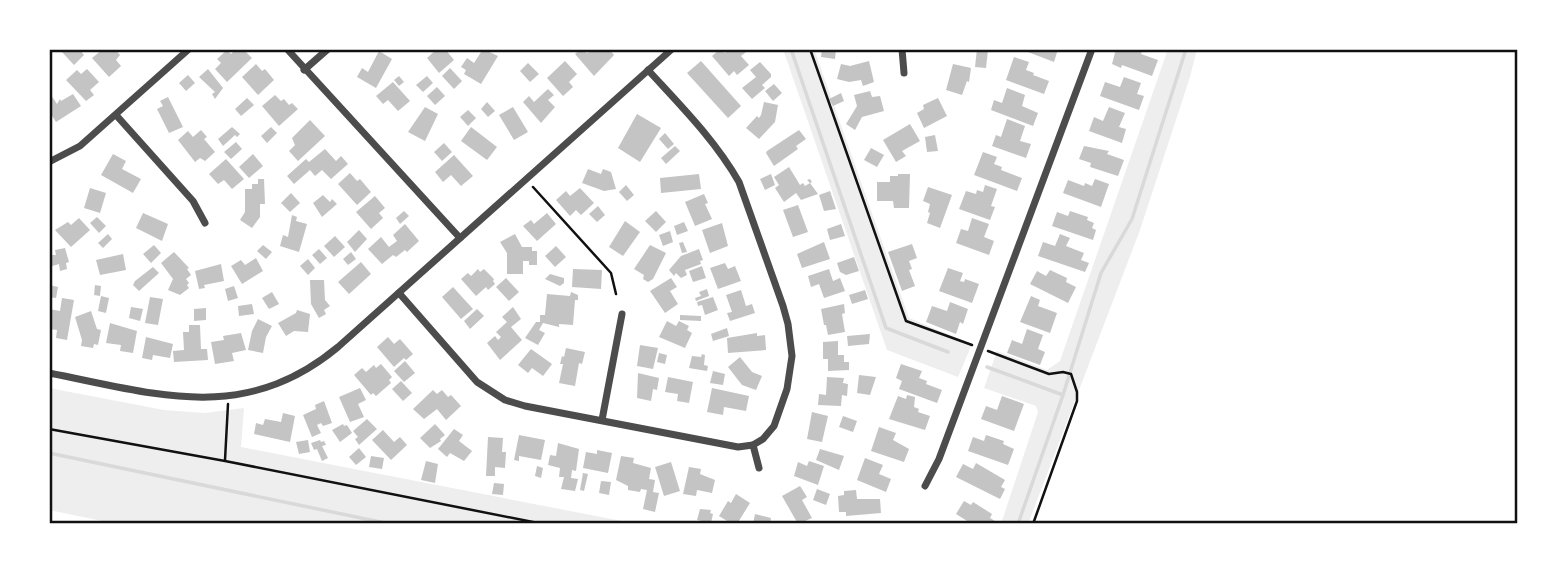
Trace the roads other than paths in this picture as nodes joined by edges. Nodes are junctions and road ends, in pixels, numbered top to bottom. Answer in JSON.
{"nodes":[{"id":1,"x":189,"y":49,"type":"edge"},
{"id":2,"x":287,"y":49,"type":"edge"},
{"id":3,"x":328,"y":49,"type":"edge"},
{"id":4,"x":672,"y":49,"type":"edge"},
{"id":5,"x":902,"y":49,"type":"edge"},
{"id":6,"x":1092,"y":49,"type":"edge"},
{"id":7,"x":304,"y":70,"type":"junction"},
{"id":8,"x":648,"y":70,"type":"junction"},
{"id":9,"x":904,"y":73,"type":"dead end"},
{"id":10,"x":116,"y":115,"type":"junction"},
{"id":11,"x":49,"y":162,"type":"edge"},
{"id":12,"x":205,"y":223,"type":"dead end"},
{"id":13,"x":460,"y":238,"type":"junction"},
{"id":14,"x":399,"y":293,"type":"junction"},
{"id":15,"x":622,"y":314,"type":"dead end"},
{"id":16,"x":49,"y":373,"type":"edge"},
{"id":17,"x":602,"y":420,"type":"junction"},
{"id":18,"x":752,"y":446,"type":"junction"},
{"id":19,"x":760,"y":468,"type":"dead end"},
{"id":20,"x":925,"y":486,"type":"dead end"}],
"edges":[{"from":1,"to":10,"type":"street"},
{"from":2,"to":7,"type":"street"},
{"from":3,"to":7,"type":"street"},
{"from":4,"to":8,"type":"street"},
{"from":5,"to":9,"type":"street"},
{"from":6,"to":20,"type":"street"},
{"from":7,"to":13,"type":"street"},
{"from":8,"to":13,"type":"street"},
{"from":8,"to":18,"type":"street"},
{"from":10,"to":11,"type":"street"},
{"from":10,"to":12,"type":"street"},
{"from":13,"to":14,"type":"street"},
{"from":14,"to":16,"type":"street"},
{"from":14,"to":17,"type":"street"},
{"from":15,"to":17,"type":"street"},
{"from":17,"to":18,"type":"street"},
{"from":18,"to":19,"type":"street"}]}
